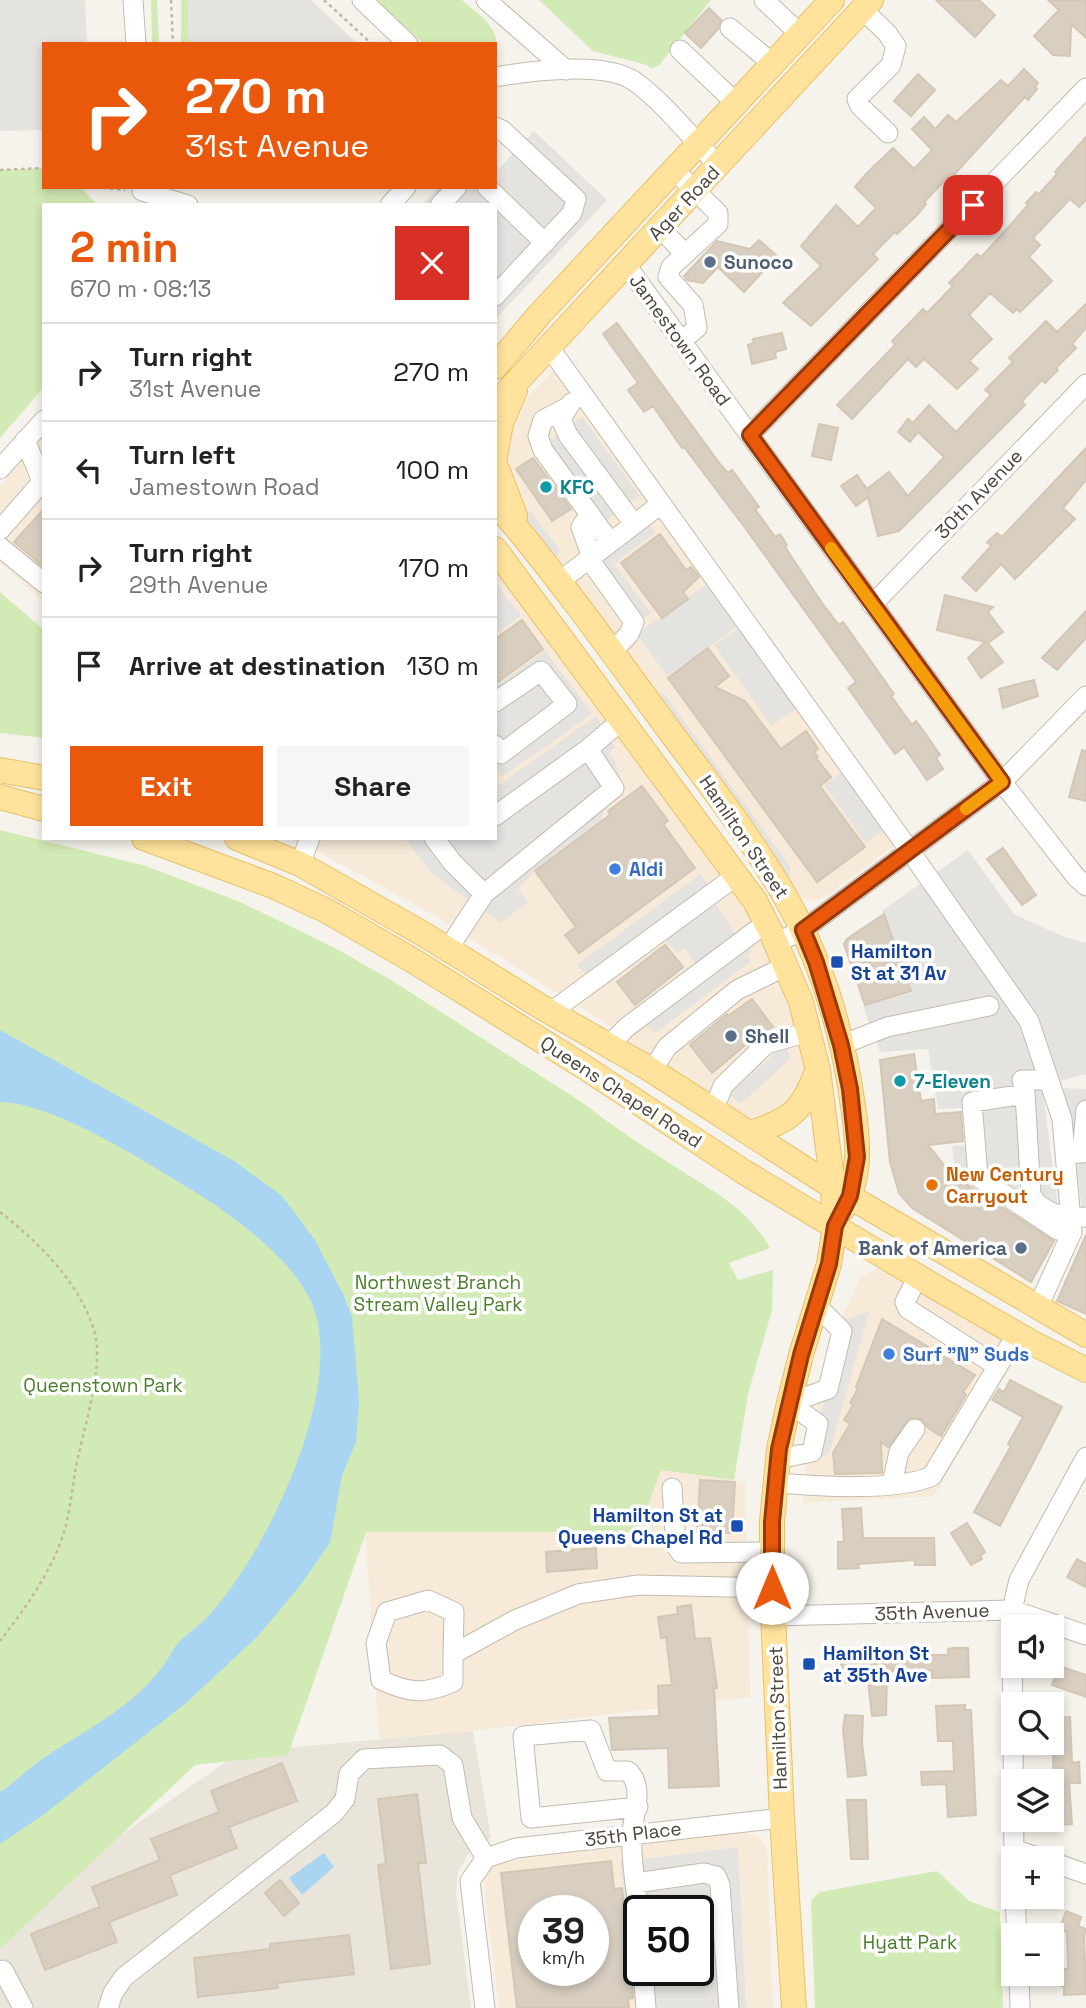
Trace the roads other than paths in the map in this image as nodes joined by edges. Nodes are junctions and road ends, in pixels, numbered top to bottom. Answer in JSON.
{"nodes":[{"id":1,"x":133,"y":0,"type":"edge"},
{"id":2,"x":362,"y":0,"type":"edge"},
{"id":3,"x":486,"y":0,"type":"edge"},
{"id":4,"x":764,"y":0,"type":"edge"},
{"id":5,"x":780,"y":0,"type":"edge"},
{"id":6,"x":832,"y":0,"type":"edge"},
{"id":7,"x":867,"y":5,"type":"edge"},
{"id":8,"x":807,"y":26,"type":"junction"},
{"id":9,"x":730,"y":28,"type":"dead end"},
{"id":10,"x":136,"y":42,"type":"edge"},
{"id":11,"x":406,"y":42,"type":"edge"},
{"id":12,"x":680,"y":50,"type":"dead end"},
{"id":13,"x":774,"y":64,"type":"junction"},
{"id":14,"x":566,"y":70,"type":"junction"},
{"id":15,"x":497,"y":77,"type":"edge"},
{"id":16,"x":1086,"y":88,"type":"edge"},
{"id":17,"x":736,"y":103,"type":"junction"},
{"id":18,"x":497,"y":128,"type":"edge"},
{"id":19,"x":888,"y":133,"type":"dead end"},
{"id":20,"x":697,"y":144,"type":"junction"},
{"id":21,"x":718,"y":165,"type":"junction"},
{"id":22,"x":674,"y":170,"type":"junction"},
{"id":23,"x":405,"y":189,"type":"edge"},
{"id":24,"x":455,"y":189,"type":"edge"},
{"id":25,"x":489,"y":189,"type":"edge"},
{"id":26,"x":696,"y":190,"type":"junction"},
{"id":27,"x":143,"y":194,"type":"edge"},
{"id":28,"x":180,"y":203,"type":"edge"},
{"id":29,"x":392,"y":203,"type":"edge"},
{"id":30,"x":442,"y":203,"type":"edge"},
{"id":31,"x":660,"y":228,"type":"junction"},
{"id":32,"x":545,"y":243,"type":"junction"},
{"id":33,"x":685,"y":254,"type":"junction"},
{"id":34,"x":626,"y":265,"type":"junction"},
{"id":35,"x":497,"y":294,"type":"edge"},
{"id":36,"x":681,"y":341,"type":"junction"},
{"id":37,"x":549,"y":347,"type":"junction"},
{"id":38,"x":498,"y":362,"type":"edge"},
{"id":39,"x":520,"y":378,"type":"junction"},
{"id":40,"x":1086,"y":384,"type":"edge"},
{"id":41,"x":581,"y":392,"type":"junction"},
{"id":42,"x":497,"y":403,"type":"edge"},
{"id":43,"x":566,"y":408,"type":"junction"},
{"id":44,"x":42,"y":421,"type":"edge"},
{"id":45,"x":750,"y":435,"type":"junction"},
{"id":46,"x":25,"y":440,"type":"junction"},
{"id":47,"x":497,"y":445,"type":"edge"},
{"id":48,"x":0,"y":469,"type":"edge"},
{"id":49,"x":497,"y":470,"type":"edge"},
{"id":50,"x":42,"y":482,"type":"edge"},
{"id":51,"x":42,"y":485,"type":"edge"},
{"id":52,"x":497,"y":504,"type":"edge"},
{"id":53,"x":661,"y":504,"type":"junction"},
{"id":54,"x":590,"y":514,"type":"junction"},
{"id":55,"x":634,"y":524,"type":"junction"},
{"id":56,"x":0,"y":530,"type":"edge"},
{"id":57,"x":524,"y":536,"type":"junction"},
{"id":58,"x":610,"y":542,"type":"junction"},
{"id":59,"x":0,"y":547,"type":"edge"},
{"id":60,"x":589,"y":559,"type":"junction"},
{"id":61,"x":499,"y":563,"type":"edge"},
{"id":62,"x":42,"y":581,"type":"edge"},
{"id":63,"x":560,"y":581,"type":"junction"},
{"id":64,"x":872,"y":605,"type":"junction"},
{"id":65,"x":612,"y":652,"type":"junction"},
{"id":66,"x":586,"y":672,"type":"junction"},
{"id":67,"x":558,"y":690,"type":"junction"},
{"id":68,"x":1086,"y":696,"type":"edge"},
{"id":69,"x":497,"y":701,"type":"edge"},
{"id":70,"x":622,"y":720,"type":"junction"},
{"id":71,"x":497,"y":748,"type":"edge"},
{"id":72,"x":588,"y":749,"type":"junction"},
{"id":73,"x":0,"y":770,"type":"edge"},
{"id":74,"x":42,"y":778,"type":"edge"},
{"id":75,"x":1002,"y":782,"type":"junction"},
{"id":76,"x":0,"y":797,"type":"edge"},
{"id":77,"x":42,"y":808,"type":"edge"},
{"id":78,"x":497,"y":815,"type":"edge"},
{"id":79,"x":149,"y":840,"type":"edge"},
{"id":80,"x":242,"y":840,"type":"edge"},
{"id":81,"x":309,"y":840,"type":"edge"},
{"id":82,"x":436,"y":840,"type":"edge"},
{"id":83,"x":910,"y":851,"type":"junction"},
{"id":84,"x":300,"y":864,"type":"junction"},
{"id":85,"x":736,"y":876,"type":"junction"},
{"id":86,"x":1086,"y":886,"type":"edge"},
{"id":87,"x":484,"y":894,"type":"junction"},
{"id":88,"x":803,"y":930,"type":"junction"},
{"id":89,"x":771,"y":933,"type":"junction"},
{"id":90,"x":447,"y":949,"type":"junction"},
{"id":91,"x":786,"y":966,"type":"junction"},
{"id":92,"x":989,"y":1006,"type":"dead end"},
{"id":93,"x":551,"y":1012,"type":"junction"},
{"id":94,"x":808,"y":1032,"type":"junction"},
{"id":95,"x":609,"y":1045,"type":"junction"},
{"id":96,"x":841,"y":1045,"type":"junction"},
{"id":97,"x":652,"y":1070,"type":"junction"},
{"id":98,"x":818,"y":1070,"type":"junction"},
{"id":99,"x":1049,"y":1080,"type":"junction"},
{"id":100,"x":1025,"y":1094,"type":"junction"},
{"id":101,"x":714,"y":1109,"type":"junction"},
{"id":102,"x":1086,"y":1110,"type":"edge"},
{"id":103,"x":751,"y":1133,"type":"junction"},
{"id":104,"x":1065,"y":1154,"type":"junction"},
{"id":105,"x":842,"y":1191,"type":"junction"},
{"id":106,"x":1076,"y":1222,"type":"edge"},
{"id":107,"x":835,"y":1226,"type":"junction"},
{"id":108,"x":918,"y":1276,"type":"junction"},
{"id":109,"x":817,"y":1306,"type":"junction"},
{"id":110,"x":1038,"y":1307,"type":"junction"},
{"id":111,"x":1017,"y":1334,"type":"junction"},
{"id":112,"x":1086,"y":1335,"type":"edge"},
{"id":113,"x":997,"y":1366,"type":"junction"},
{"id":114,"x":1086,"y":1370,"type":"edge"},
{"id":115,"x":789,"y":1403,"type":"junction"},
{"id":116,"x":915,"y":1429,"type":"dead end"},
{"id":117,"x":1086,"y":1457,"type":"edge"},
{"id":118,"x":777,"y":1471,"type":"junction"},
{"id":119,"x":892,"y":1484,"type":"junction"},
{"id":120,"x":672,"y":1488,"type":"dead end"},
{"id":121,"x":772,"y":1552,"type":"junction"},
{"id":122,"x":772,"y":1588,"type":"junction"},
{"id":123,"x":1012,"y":1610,"type":"junction"},
{"id":124,"x":774,"y":1616,"type":"junction"},
{"id":125,"x":1086,"y":1634,"type":"edge"},
{"id":126,"x":453,"y":1654,"type":"junction"},
{"id":127,"x":638,"y":1807,"type":"junction"},
{"id":128,"x":782,"y":1818,"type":"junction"},
{"id":129,"x":632,"y":1834,"type":"junction"},
{"id":130,"x":1013,"y":1846,"type":"edge"},
{"id":131,"x":486,"y":1858,"type":"junction"},
{"id":132,"x":1064,"y":1867,"type":"edge"},
{"id":133,"x":1086,"y":1874,"type":"edge"},
{"id":134,"x":636,"y":1883,"type":"junction"},
{"id":135,"x":637,"y":1895,"type":"edge"},
{"id":136,"x":3,"y":1970,"type":"dead end"},
{"id":137,"x":644,"y":1986,"type":"edge"},
{"id":138,"x":1019,"y":1986,"type":"edge"},
{"id":139,"x":479,"y":2007,"type":"edge"},
{"id":140,"x":23,"y":2008,"type":"edge"},
{"id":141,"x":108,"y":2008,"type":"edge"},
{"id":142,"x":646,"y":2008,"type":"edge"},
{"id":143,"x":729,"y":2008,"type":"edge"},
{"id":144,"x":794,"y":2008,"type":"edge"},
{"id":145,"x":1020,"y":2008,"type":"edge"}],
"edges":[{"from":1,"to":10,"type":"street"},
{"from":2,"to":11,"type":"street"},
{"from":3,"to":14,"type":"street"},
{"from":4,"to":8,"type":"street"},
{"from":5,"to":8,"type":"street"},
{"from":6,"to":8,"type":"main road","name":"Ager Road"},
{"from":7,"to":19,"type":"street"},
{"from":7,"to":21,"type":"main road","name":"Ager Road"},
{"from":8,"to":13,"type":"main road","name":"Ager Road"},
{"from":9,"to":13,"type":"street"},
{"from":12,"to":17,"type":"street"},
{"from":13,"to":17,"type":"main road","name":"Ager Road"},
{"from":14,"to":15,"type":"street"},
{"from":14,"to":20,"type":"street"},
{"from":16,"to":45,"type":"street"},
{"from":17,"to":20,"type":"main road","name":"Ager Road"},
{"from":18,"to":32,"type":"street"},
{"from":20,"to":21,"type":"street"},
{"from":20,"to":22,"type":"main road","name":"Ager Road"},
{"from":21,"to":26,"type":"main road","name":"Ager Road"},
{"from":22,"to":26,"type":"street"},
{"from":22,"to":38,"type":"main road","name":"Ager Road"},
{"from":23,"to":29,"type":"street"},
{"from":24,"to":30,"type":"street"},
{"from":25,"to":32,"type":"street"},
{"from":26,"to":31,"type":"main road","name":"Ager Road"},
{"from":26,"to":33,"type":"street"},
{"from":27,"to":28,"type":"street"},
{"from":31,"to":33,"type":"street"},
{"from":31,"to":34,"type":"main road","name":"Ager Road"},
{"from":32,"to":35,"type":"street"},
{"from":33,"to":36,"type":"street"},
{"from":34,"to":36,"type":"street","name":"Jamestown Road"},
{"from":34,"to":37,"type":"main road","name":"Ager Road"},
{"from":36,"to":45,"type":"street","name":"Jamestown Road"},
{"from":37,"to":39,"type":"main road","name":"Ager Road"},
{"from":37,"to":41,"type":"street"},
{"from":39,"to":42,"type":"main road","name":"Ager Road"},
{"from":39,"to":47,"type":"main road"},
{"from":40,"to":64,"type":"street","name":"30th Avenue"},
{"from":41,"to":43,"type":"street"},
{"from":41,"to":53,"type":"street"},
{"from":43,"to":54,"type":"street"},
{"from":43,"to":55,"type":"street"},
{"from":44,"to":46,"type":"street"},
{"from":45,"to":64,"type":"street","name":"Jamestown Road"},
{"from":46,"to":48,"type":"street"},
{"from":46,"to":50,"type":"street"},
{"from":49,"to":57,"type":"main road"},
{"from":51,"to":56,"type":"street"},
{"from":52,"to":57,"type":"main road","name":"Hamilton Street"},
{"from":53,"to":55,"type":"street"},
{"from":53,"to":83,"type":"street"},
{"from":54,"to":58,"type":"street"},
{"from":54,"to":60,"type":"street"},
{"from":55,"to":58,"type":"street"},
{"from":57,"to":63,"type":"main road","name":"Hamilton Street"},
{"from":58,"to":60,"type":"street"},
{"from":59,"to":62,"type":"street"},
{"from":60,"to":63,"type":"street"},
{"from":60,"to":65,"type":"street"},
{"from":61,"to":66,"type":"main road","name":"Hamilton Street"},
{"from":63,"to":65,"type":"main road","name":"Hamilton Street"},
{"from":64,"to":75,"type":"street","name":"Jamestown Road"},
{"from":65,"to":88,"type":"main road","name":"Hamilton Street"},
{"from":66,"to":67,"type":"street"},
{"from":66,"to":70,"type":"main road","name":"Hamilton Street"},
{"from":67,"to":69,"type":"street"},
{"from":67,"to":71,"type":"street"},
{"from":68,"to":75,"type":"street"},
{"from":70,"to":72,"type":"street"},
{"from":70,"to":85,"type":"main road","name":"Hamilton Street"},
{"from":72,"to":78,"type":"street"},
{"from":72,"to":87,"type":"street"},
{"from":73,"to":74,"type":"main road"},
{"from":75,"to":83,"type":"street"},
{"from":75,"to":86,"type":"street","name":"Jamestown Road"},
{"from":76,"to":77,"type":"main road"},
{"from":79,"to":107,"type":"main road","name":"Queens Chapel Road"},
{"from":80,"to":84,"type":"main road","name":"Queens Chapel Road"},
{"from":81,"to":84,"type":"street"},
{"from":82,"to":87,"type":"street"},
{"from":83,"to":88,"type":"street"},
{"from":83,"to":99,"type":"street"},
{"from":84,"to":90,"type":"main road","name":"Queens Chapel Road"},
{"from":85,"to":89,"type":"main road","name":"Hamilton Street"},
{"from":85,"to":93,"type":"street"},
{"from":87,"to":90,"type":"street"},
{"from":88,"to":89,"type":"street"},
{"from":88,"to":96,"type":"main road","name":"Hamilton Street"},
{"from":89,"to":91,"type":"main road","name":"Hamilton Street"},
{"from":89,"to":95,"type":"street"},
{"from":90,"to":93,"type":"main road","name":"Queens Chapel Road"},
{"from":91,"to":94,"type":"main road","name":"Hamilton Street"},
{"from":91,"to":97,"type":"street"},
{"from":92,"to":96,"type":"street"},
{"from":93,"to":95,"type":"main road","name":"Queens Chapel Road"},
{"from":94,"to":98,"type":"main road","name":"Hamilton Street"},
{"from":94,"to":101,"type":"street"},
{"from":95,"to":97,"type":"main road","name":"Queens Chapel Road"},
{"from":96,"to":105,"type":"main road","name":"Hamilton Street"},
{"from":97,"to":101,"type":"main road","name":"Queens Chapel Road"},
{"from":98,"to":103,"type":"main road"},
{"from":98,"to":105,"type":"main road","name":"Hamilton Street"},
{"from":99,"to":100,"type":"street"},
{"from":99,"to":104,"type":"street"},
{"from":100,"to":106,"type":"street"},
{"from":100,"to":106,"type":"street"},
{"from":101,"to":103,"type":"main road","name":"Queens Chapel Road"},
{"from":102,"to":104,"type":"street"},
{"from":103,"to":105,"type":"main road","name":"Queens Chapel Road"},
{"from":104,"to":106,"type":"street"},
{"from":105,"to":107,"type":"main road","name":"Hamilton Street"},
{"from":105,"to":110,"type":"main road","name":"Queens Chapel Road"},
{"from":106,"to":110,"type":"street"},
{"from":107,"to":108,"type":"main road","name":"Queens Chapel Road"},
{"from":107,"to":109,"type":"main road","name":"Hamilton Street"},
{"from":108,"to":111,"type":"main road","name":"Queens Chapel Road"},
{"from":108,"to":113,"type":"street"},
{"from":109,"to":115,"type":"main road","name":"Hamilton Street"},
{"from":109,"to":115,"type":"street"},
{"from":110,"to":112,"type":"main road","name":"Queens Chapel Road"},
{"from":111,"to":113,"type":"street"},
{"from":111,"to":114,"type":"main road","name":"Queens Chapel Road"},
{"from":113,"to":119,"type":"street"},
{"from":115,"to":118,"type":"main road","name":"Hamilton Street"},
{"from":115,"to":118,"type":"street"},
{"from":116,"to":119,"type":"street"},
{"from":117,"to":123,"type":"street"},
{"from":118,"to":119,"type":"street"},
{"from":118,"to":121,"type":"main road","name":"Hamilton Street"},
{"from":120,"to":121,"type":"street"},
{"from":121,"to":122,"type":"main road","name":"Hamilton Street"},
{"from":122,"to":124,"type":"main road","name":"Hamilton Street"},
{"from":122,"to":126,"type":"street"},
{"from":123,"to":124,"type":"street","name":"35th Avenue"},
{"from":123,"to":125,"type":"street","name":"35th Avenue"},
{"from":123,"to":130,"type":"street"},
{"from":124,"to":128,"type":"main road","name":"Hamilton Street"},
{"from":126,"to":126,"type":"street"},
{"from":127,"to":127,"type":"street"},
{"from":127,"to":129,"type":"street"},
{"from":128,"to":129,"type":"street","name":"35th Place"},
{"from":128,"to":144,"type":"main road","name":"Hamilton Street"},
{"from":129,"to":131,"type":"street","name":"35th Place"},
{"from":129,"to":134,"type":"street"},
{"from":131,"to":139,"type":"street"},
{"from":131,"to":141,"type":"street"},
{"from":132,"to":133,"type":"street"},
{"from":134,"to":135,"type":"street"},
{"from":134,"to":143,"type":"street"},
{"from":136,"to":140,"type":"street"},
{"from":137,"to":142,"type":"street"},
{"from":138,"to":145,"type":"street"}]}
